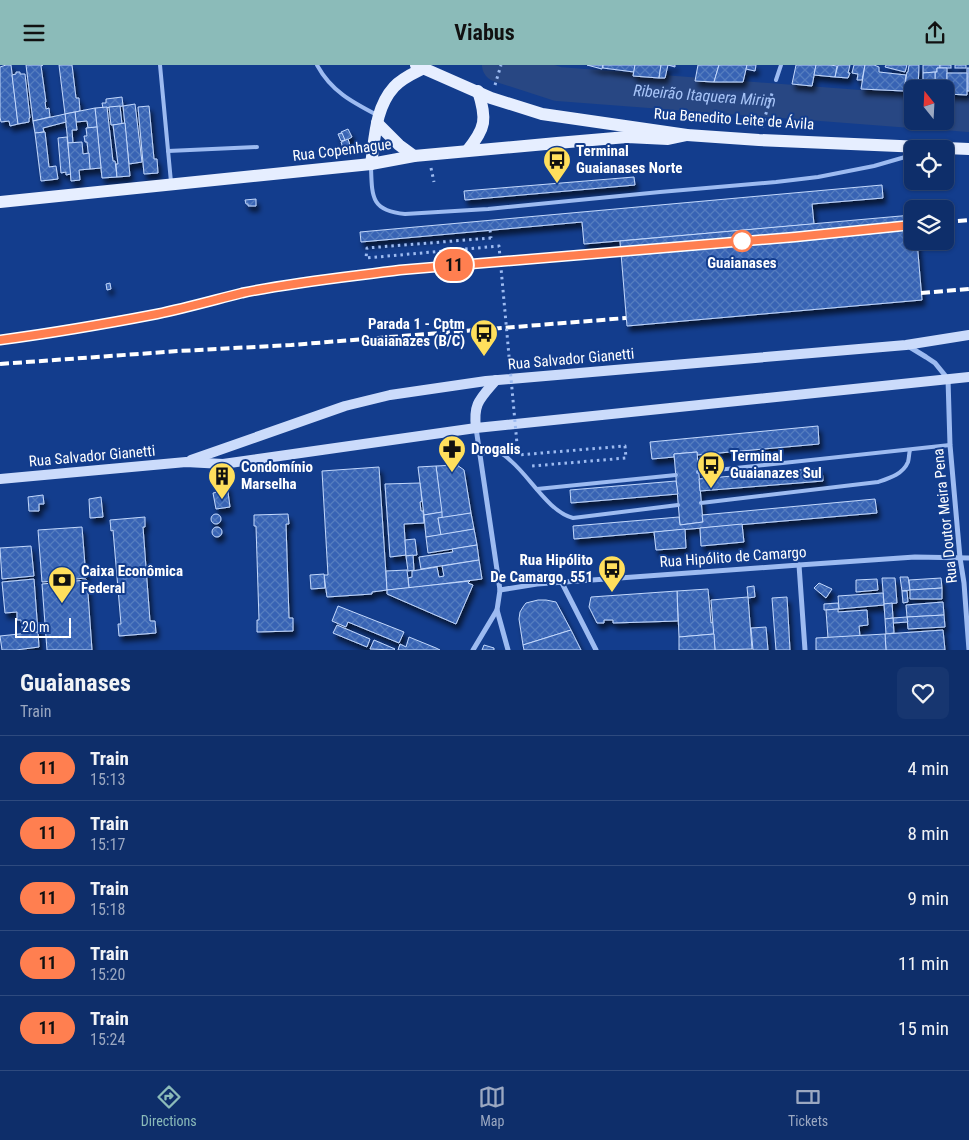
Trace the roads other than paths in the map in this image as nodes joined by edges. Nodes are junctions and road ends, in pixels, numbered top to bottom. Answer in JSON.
{"nodes":[{"id":1,"x":160,"y":65,"type":"edge"},
{"id":2,"x":317,"y":65,"type":"edge"},
{"id":3,"x":781,"y":65,"type":"edge"},
{"id":4,"x":420,"y":66,"type":"edge"},
{"id":5,"x":776,"y":80,"type":"road end"},
{"id":6,"x":478,"y":91,"type":"junction"},
{"id":7,"x":378,"y":119,"type":"junction"},
{"id":8,"x":688,"y":135,"type":"junction"},
{"id":9,"x":904,"y":146,"type":"edge"},
{"id":10,"x":257,"y":147,"type":"dead end"},
{"id":11,"x":954,"y":149,"type":"edge"},
{"id":12,"x":969,"y":149,"type":"edge"},
{"id":13,"x":168,"y":151,"type":"junction"},
{"id":14,"x":467,"y":151,"type":"junction"},
{"id":15,"x":414,"y":156,"type":"junction"},
{"id":16,"x":904,"y":157,"type":"edge"},
{"id":17,"x":371,"y":164,"type":"junction"},
{"id":18,"x":171,"y":184,"type":"junction"},
{"id":19,"x":0,"y":202,"type":"edge"},
{"id":20,"x":969,"y":335,"type":"edge"},
{"id":21,"x":906,"y":345,"type":"junction"},
{"id":22,"x":969,"y":377,"type":"edge"},
{"id":23,"x":948,"y":379,"type":"junction"},
{"id":24,"x":496,"y":380,"type":"junction"},
{"id":25,"x":476,"y":428,"type":"junction"},
{"id":26,"x":950,"y":445,"type":"junction"},
{"id":27,"x":910,"y":450,"type":"junction"},
{"id":28,"x":479,"y":454,"type":"junction"},
{"id":29,"x":186,"y":462,"type":"junction"},
{"id":30,"x":698,"y":472,"type":"dead end"},
{"id":31,"x":676,"y":475,"type":"dead end"},
{"id":32,"x":0,"y":479,"type":"edge"},
{"id":33,"x":538,"y":489,"type":"junction"},
{"id":34,"x":701,"y":503,"type":"dead end"},
{"id":35,"x":678,"y":505,"type":"dead end"},
{"id":36,"x":969,"y":557,"type":"edge"},
{"id":37,"x":960,"y":558,"type":"junction"},
{"id":38,"x":799,"y":565,"type":"junction"},
{"id":39,"x":562,"y":583,"type":"junction"},
{"id":40,"x":500,"y":590,"type":"junction"},
{"id":41,"x":497,"y":610,"type":"junction"},
{"id":42,"x":473,"y":650,"type":"edge"},
{"id":43,"x":508,"y":650,"type":"edge"},
{"id":44,"x":596,"y":650,"type":"edge"},
{"id":45,"x":805,"y":650,"type":"edge"},
{"id":46,"x":969,"y":650,"type":"edge"}],
"edges":[{"from":1,"to":13,"type":"lane"},
{"from":2,"to":7,"type":"lane"},
{"from":3,"to":5,"type":"lane"},
{"from":4,"to":6,"type":"main road","name":"Rua Benedito Leite de Ávila"},
{"from":4,"to":7,"type":"main road"},
{"from":6,"to":8,"type":"main road","name":"Rua Benedito Leite de Ávila"},
{"from":6,"to":14,"type":"main road"},
{"from":7,"to":15,"type":"main road"},
{"from":7,"to":17,"type":"main road"},
{"from":8,"to":9,"type":"main road","name":"Rua Benedito Leite de Ávila"},
{"from":8,"to":14,"type":"main road","name":"Rua Copenhague"},
{"from":10,"to":13,"type":"lane"},
{"from":11,"to":12,"type":"main road","name":"Rua Benedito Leite de Ávila"},
{"from":13,"to":18,"type":"lane"},
{"from":14,"to":15,"type":"main road","name":"Rua Copenhague"},
{"from":15,"to":17,"type":"main road","name":"Rua Copenhague"},
{"from":16,"to":17,"type":"lane"},
{"from":17,"to":18,"type":"main road","name":"Rua Copenhague"},
{"from":18,"to":19,"type":"main road","name":"Rua Copenhague"},
{"from":20,"to":21,"type":"main road","name":"Rua Salvador Gianetti"},
{"from":21,"to":23,"type":"street"},
{"from":21,"to":24,"type":"main road","name":"Rua Salvador Gianetti"},
{"from":22,"to":23,"type":"main road","name":"Rua Salvador Gianetti"},
{"from":23,"to":25,"type":"main road","name":"Rua Salvador Gianetti"},
{"from":23,"to":26,"type":"street","name":"Rua Doutor Meira Pena"},
{"from":24,"to":25,"type":"main road"},
{"from":24,"to":29,"type":"main road","name":"Rua Salvador Gianetti"},
{"from":25,"to":28,"type":"street"},
{"from":25,"to":29,"type":"main road","name":"Rua Salvador Gianetti"},
{"from":26,"to":27,"type":"lane"},
{"from":26,"to":37,"type":"street","name":"Rua Doutor Meira Pena"},
{"from":27,"to":30,"type":"lane"},
{"from":27,"to":34,"type":"lane"},
{"from":28,"to":33,"type":"lane"},
{"from":28,"to":40,"type":"street"},
{"from":29,"to":32,"type":"main road","name":"Rua Salvador Gianetti"},
{"from":31,"to":33,"type":"lane"},
{"from":33,"to":35,"type":"lane"},
{"from":36,"to":37,"type":"street","name":"Rua Hipólito de Camargo"},
{"from":37,"to":38,"type":"street","name":"Rua Hipólito de Camargo"},
{"from":37,"to":46,"type":"street","name":"Rua Doutor Meira Pena"},
{"from":38,"to":39,"type":"street","name":"Rua Hipólito de Camargo"},
{"from":38,"to":45,"type":"street"},
{"from":39,"to":40,"type":"street","name":"Rua Hipólito de Camargo"},
{"from":39,"to":44,"type":"street"},
{"from":40,"to":41,"type":"street"},
{"from":41,"to":42,"type":"street"},
{"from":41,"to":43,"type":"street"}]}
